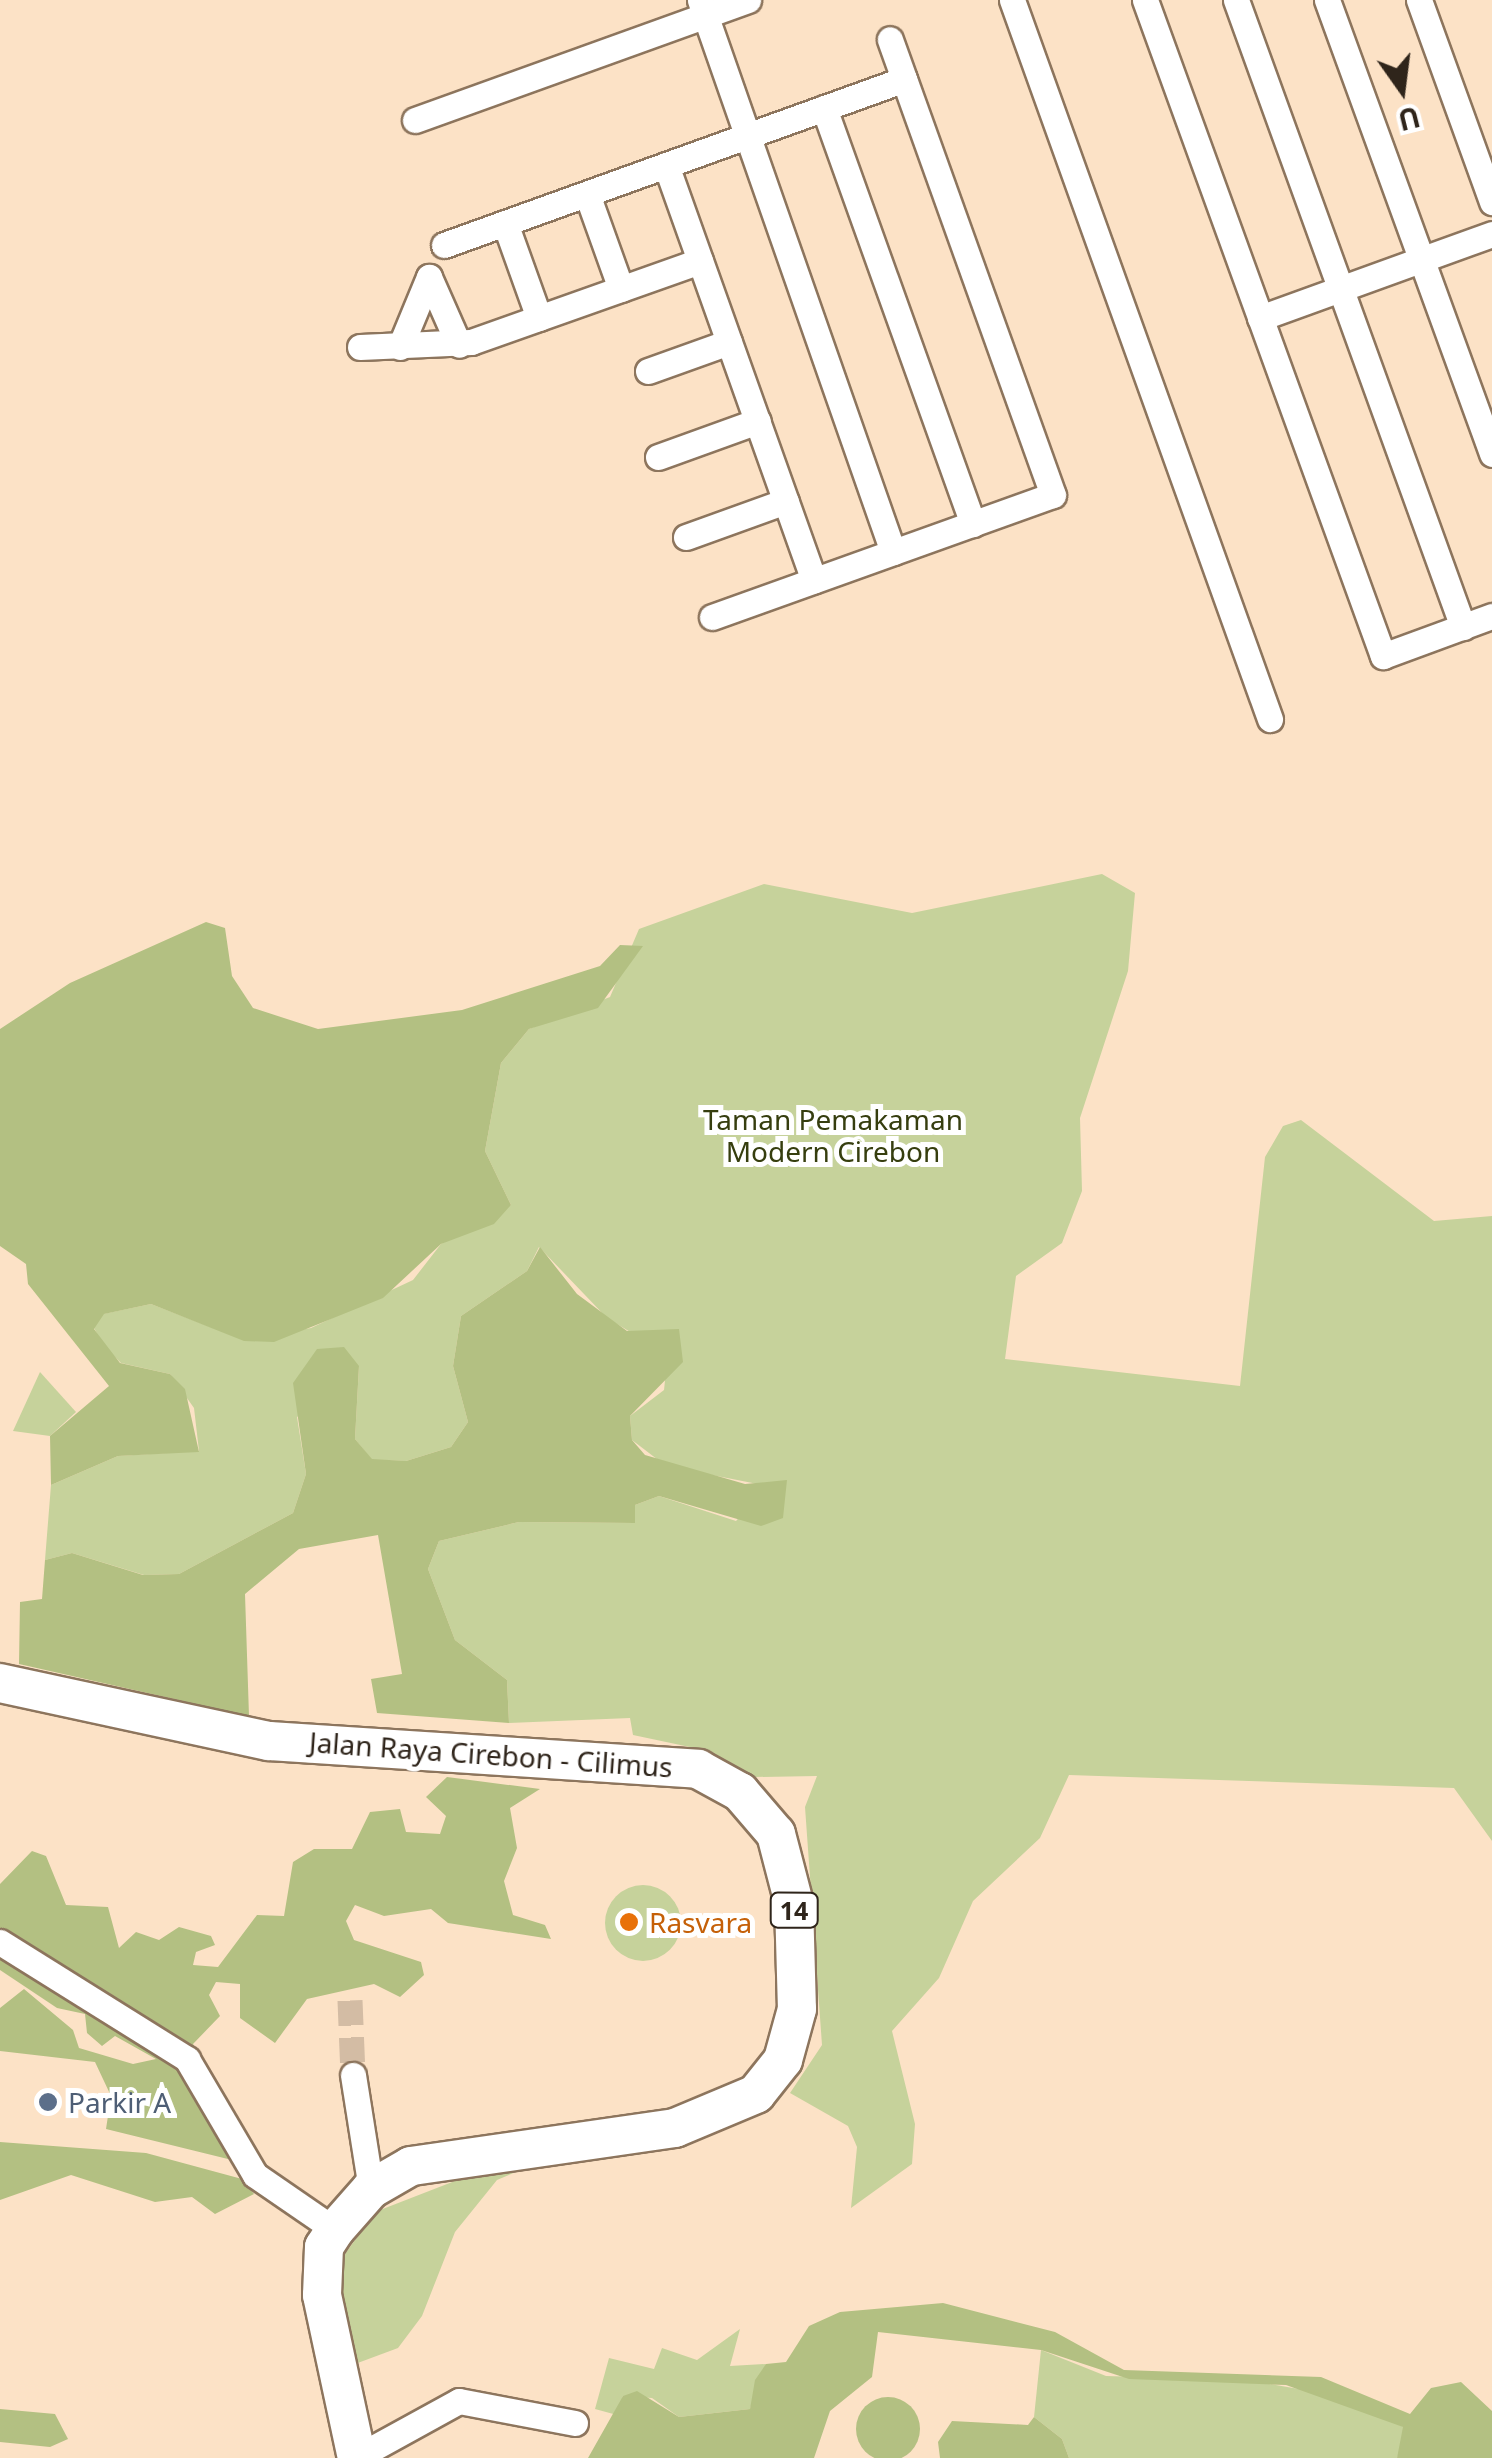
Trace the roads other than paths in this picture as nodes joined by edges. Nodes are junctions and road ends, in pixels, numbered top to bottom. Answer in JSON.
{"nodes":[{"id":1,"x":748,"y":0,"type":"edge"},
{"id":2,"x":1012,"y":0,"type":"edge"},
{"id":3,"x":1145,"y":0,"type":"edge"},
{"id":4,"x":1236,"y":0,"type":"edge"},
{"id":5,"x":1328,"y":0,"type":"edge"},
{"id":6,"x":1419,"y":0,"type":"edge"},
{"id":7,"x":702,"y":8,"type":"edge"},
{"id":8,"x":890,"y":39,"type":"dead end"},
{"id":9,"x":904,"y":79,"type":"junction"},
{"id":10,"x":824,"y":108,"type":"junction"},
{"id":11,"x":415,"y":120,"type":"dead end"},
{"id":12,"x":744,"y":137,"type":"junction"},
{"id":13,"x":666,"y":165,"type":"junction"},
{"id":14,"x":587,"y":194,"type":"junction"},
{"id":15,"x":1492,"y":202,"type":"edge"},
{"id":16,"x":505,"y":223,"type":"junction"},
{"id":17,"x":1492,"y":234,"type":"edge"},
{"id":18,"x":444,"y":245,"type":"dead end"},
{"id":19,"x":700,"y":260,"type":"junction"},
{"id":20,"x":1422,"y":260,"type":"junction"},
{"id":21,"x":621,"y":288,"type":"junction"},
{"id":22,"x":1341,"y":289,"type":"junction"},
{"id":23,"x":539,"y":318,"type":"junction"},
{"id":24,"x":1260,"y":318,"type":"junction"},
{"id":25,"x":729,"y":342,"type":"junction"},
{"id":26,"x":459,"y":346,"type":"junction"},
{"id":27,"x":360,"y":347,"type":"dead end"},
{"id":28,"x":400,"y":347,"type":"junction"},
{"id":29,"x":648,"y":371,"type":"dead end"},
{"id":30,"x":758,"y":422,"type":"junction"},
{"id":31,"x":1492,"y":454,"type":"edge"},
{"id":32,"x":658,"y":456,"type":"dead end"},
{"id":33,"x":786,"y":501,"type":"junction"},
{"id":34,"x":973,"y":524,"type":"junction"},
{"id":35,"x":686,"y":537,"type":"dead end"},
{"id":36,"x":893,"y":552,"type":"junction"},
{"id":37,"x":814,"y":580,"type":"junction"},
{"id":38,"x":712,"y":616,"type":"dead end"},
{"id":39,"x":1492,"y":616,"type":"edge"},
{"id":40,"x":1463,"y":627,"type":"junction"},
{"id":41,"x":1270,"y":720,"type":"dead end"},
{"id":42,"x":0,"y":1683,"type":"edge"},
{"id":43,"x":0,"y":1942,"type":"edge"},
{"id":44,"x":354,"y":2075,"type":"tunnel mouth"},
{"id":45,"x":371,"y":2189,"type":"junction"},
{"id":46,"x":335,"y":2230,"type":"junction"},
{"id":47,"x":575,"y":2423,"type":"dead end"},
{"id":48,"x":358,"y":2457,"type":"edge"}],
"edges":[{"from":1,"to":7,"type":"street"},
{"from":2,"to":41,"type":"street"},
{"from":3,"to":24,"type":"street"},
{"from":4,"to":22,"type":"street"},
{"from":5,"to":20,"type":"street"},
{"from":6,"to":15,"type":"street"},
{"from":7,"to":11,"type":"street"},
{"from":7,"to":12,"type":"street"},
{"from":8,"to":9,"type":"street"},
{"from":9,"to":10,"type":"street"},
{"from":9,"to":34,"type":"street"},
{"from":10,"to":12,"type":"street"},
{"from":10,"to":34,"type":"street"},
{"from":12,"to":13,"type":"street"},
{"from":12,"to":36,"type":"street"},
{"from":13,"to":14,"type":"street"},
{"from":13,"to":19,"type":"street"},
{"from":14,"to":16,"type":"street"},
{"from":14,"to":21,"type":"street"},
{"from":16,"to":18,"type":"street"},
{"from":16,"to":23,"type":"street"},
{"from":17,"to":20,"type":"street"},
{"from":19,"to":21,"type":"street"},
{"from":19,"to":25,"type":"street"},
{"from":20,"to":22,"type":"street"},
{"from":20,"to":31,"type":"street"},
{"from":21,"to":23,"type":"street"},
{"from":22,"to":24,"type":"street"},
{"from":22,"to":40,"type":"street"},
{"from":23,"to":26,"type":"street"},
{"from":24,"to":40,"type":"street"},
{"from":25,"to":29,"type":"street"},
{"from":25,"to":30,"type":"street"},
{"from":26,"to":28,"type":"street"},
{"from":26,"to":28,"type":"street"},
{"from":27,"to":28,"type":"street"},
{"from":30,"to":32,"type":"street"},
{"from":30,"to":33,"type":"street"},
{"from":33,"to":35,"type":"street"},
{"from":33,"to":37,"type":"street"},
{"from":34,"to":36,"type":"street"},
{"from":36,"to":37,"type":"street"},
{"from":37,"to":38,"type":"street"},
{"from":39,"to":40,"type":"street"},
{"from":42,"to":45,"type":"highway","name":"Jalan Raya Cirebon - Cilimus","number":"14"},
{"from":43,"to":46,"type":"street"},
{"from":44,"to":45,"type":"street"},
{"from":45,"to":46,"type":"highway","name":"Jalan Raya Cirebon - Cilimus","number":"14"},
{"from":46,"to":48,"type":"highway","name":"Jalan Raya Cirebon - Cilimus","number":"14"},
{"from":47,"to":48,"type":"street"}]}
